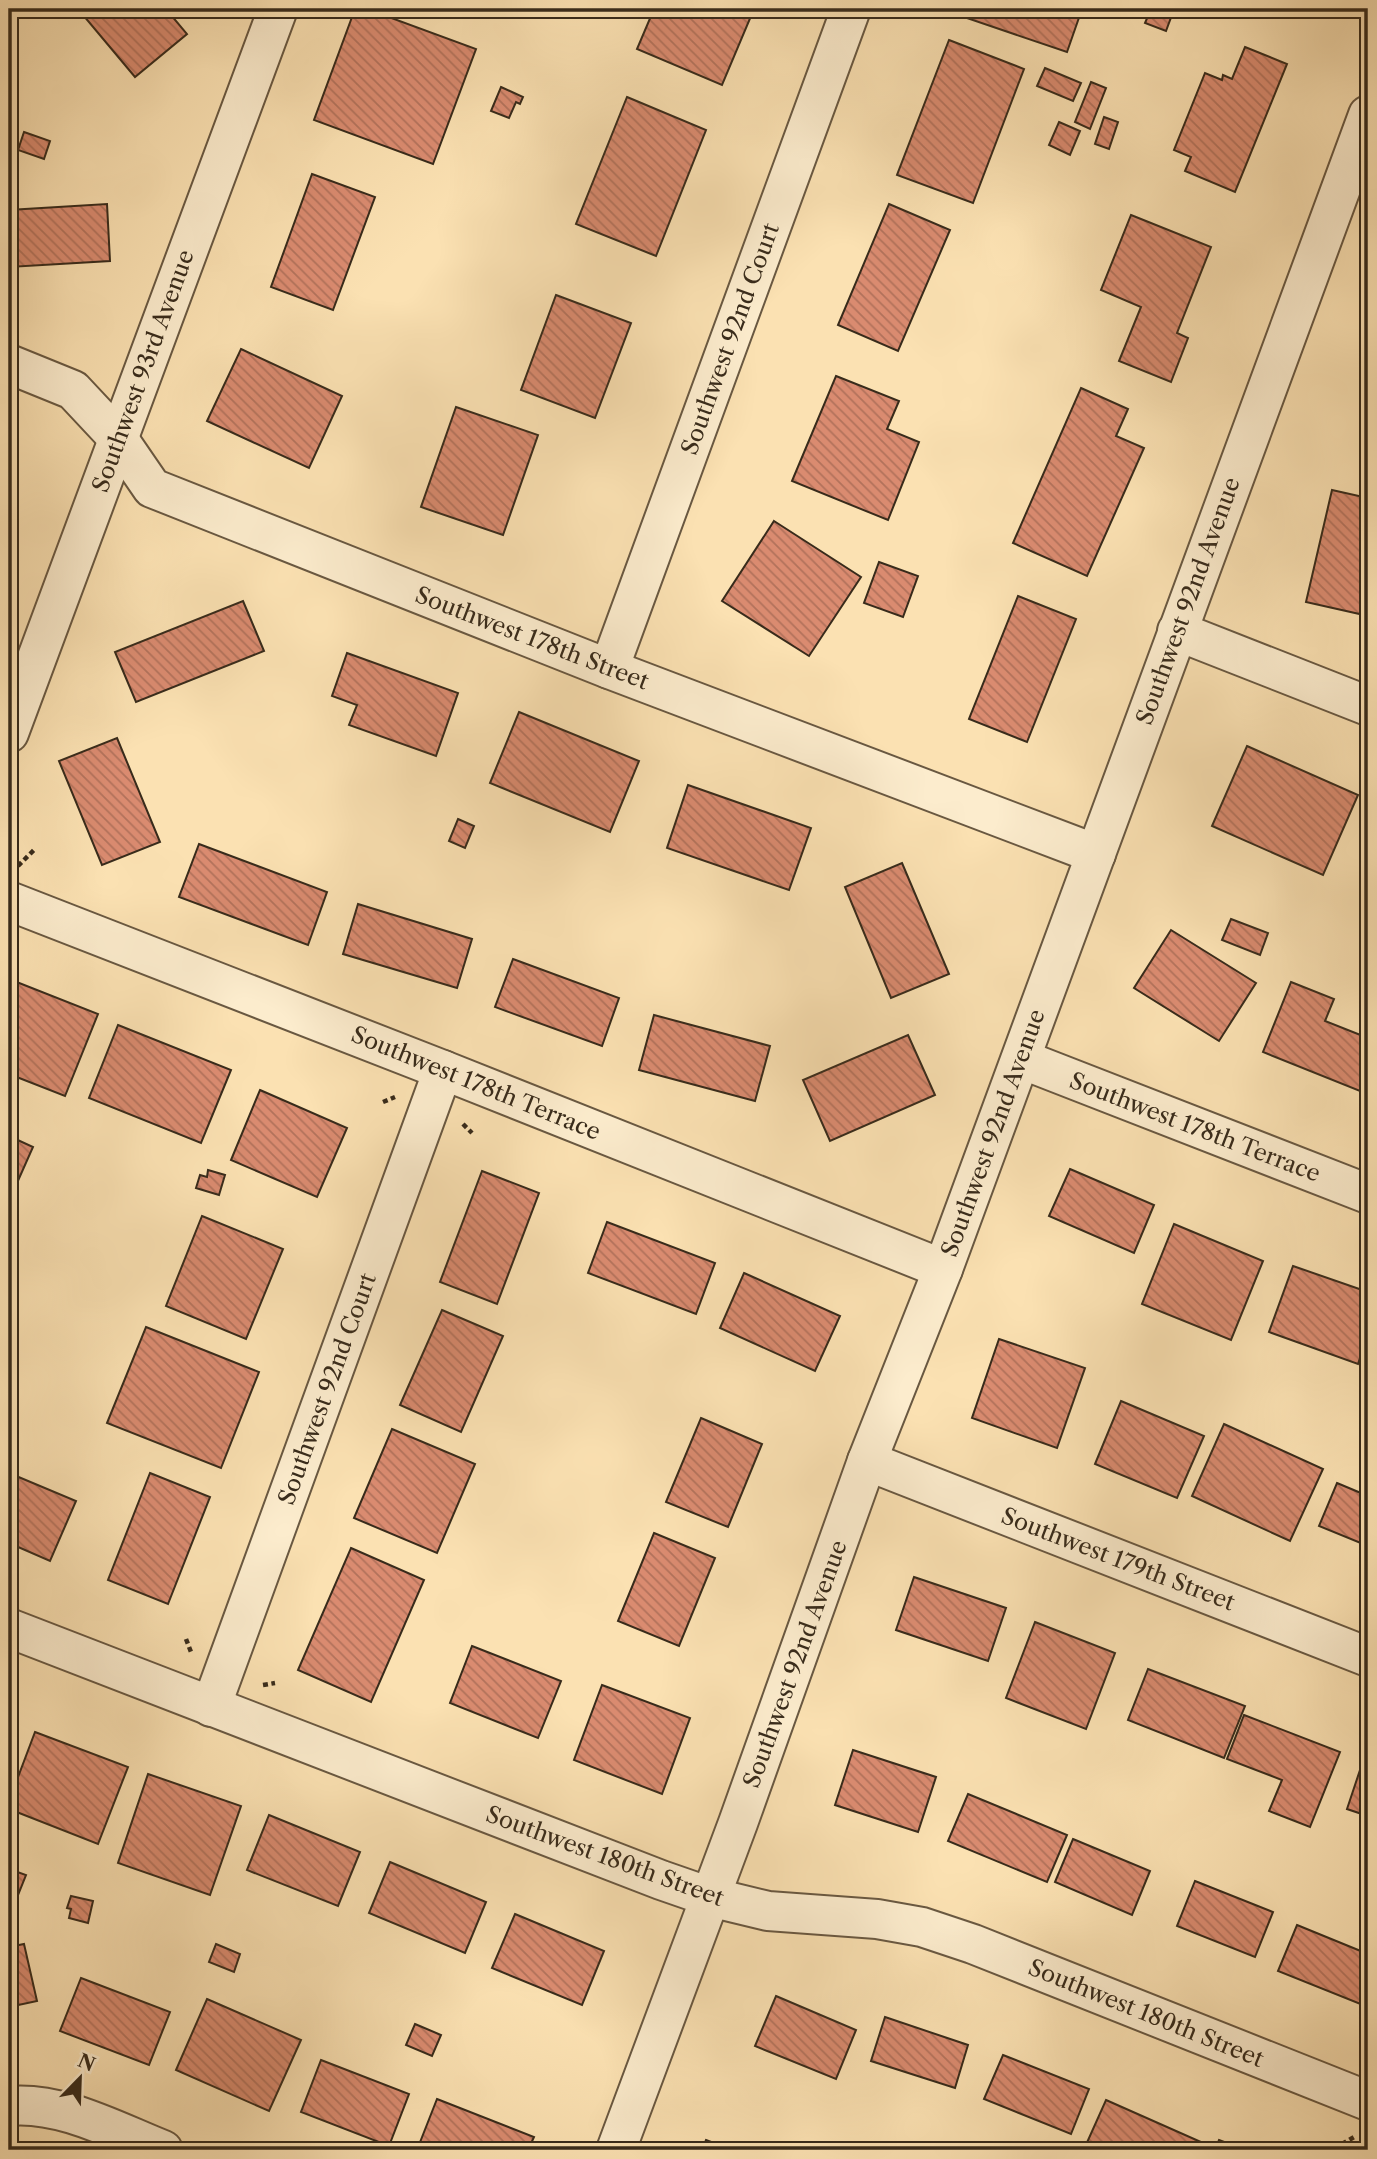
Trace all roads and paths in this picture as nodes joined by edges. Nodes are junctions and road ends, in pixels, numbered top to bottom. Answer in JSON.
{"nodes":[{"id":1,"x":278,"y":9,"type":"edge"},
{"id":2,"x":851,"y":9,"type":"edge"},
{"id":3,"x":1368,"y":115,"type":"edge"},
{"id":4,"x":9,"y":364,"type":"edge"},
{"id":5,"x":117,"y":437,"type":"junction"},
{"id":6,"x":1177,"y":631,"type":"junction"},
{"id":7,"x":609,"y":669,"type":"junction"},
{"id":8,"x":1368,"y":706,"type":"edge"},
{"id":9,"x":9,"y":733,"type":"edge"},
{"id":10,"x":34,"y":850,"type":"dead end"},
{"id":11,"x":1096,"y":854,"type":"junction"},
{"id":12,"x":9,"y":873,"type":"edge"},
{"id":13,"x":9,"y":901,"type":"edge"},
{"id":14,"x":1021,"y":1059,"type":"junction"},
{"id":15,"x":443,"y":1070,"type":"junction"},
{"id":16,"x":1368,"y":1194,"type":"edge"},
{"id":17,"x":943,"y":1269,"type":"junction"},
{"id":18,"x":867,"y":1461,"type":"junction"},
{"id":19,"x":9,"y":1628,"type":"edge"},
{"id":20,"x":1368,"y":1657,"type":"edge"},
{"id":21,"x":211,"y":1707,"type":"junction"},
{"id":22,"x":710,"y":1896,"type":"junction"},
{"id":23,"x":9,"y":2106,"type":"edge"},
{"id":24,"x":1364,"y":2118,"type":"edge"},
{"id":25,"x":1342,"y":2144,"type":"dead end"},
{"id":26,"x":163,"y":2150,"type":"edge"},
{"id":27,"x":616,"y":2150,"type":"edge"}],
"edges":[{"from":1,"to":5,"type":"street","name":"Southwest 93rd Avenue"},
{"from":2,"to":7,"type":"street","name":"Southwest 92nd Court"},
{"from":3,"to":6,"type":"street","name":"Southwest 92nd Avenue"},
{"from":4,"to":5,"type":"street","name":"Southwest 178th Street"},
{"from":5,"to":7,"type":"street","name":"Southwest 178th Street"},
{"from":5,"to":9,"type":"street","name":"Southwest 93rd Avenue"},
{"from":6,"to":8,"type":"street"},
{"from":6,"to":11,"type":"street","name":"Southwest 92nd Avenue"},
{"from":7,"to":11,"type":"street","name":"Southwest 178th Street"},
{"from":10,"to":12,"type":"path"},
{"from":11,"to":14,"type":"street","name":"Southwest 92nd Avenue"},
{"from":13,"to":15,"type":"street","name":"Southwest 178th Terrace"},
{"from":14,"to":16,"type":"street","name":"Southwest 178th Terrace"},
{"from":14,"to":17,"type":"street","name":"Southwest 92nd Avenue"},
{"from":15,"to":17,"type":"street","name":"Southwest 178th Terrace"},
{"from":15,"to":21,"type":"street","name":"Southwest 92nd Court"},
{"from":17,"to":18,"type":"street","name":"Southwest 92nd Avenue"},
{"from":18,"to":20,"type":"street","name":"Southwest 179th Street"},
{"from":18,"to":22,"type":"street","name":"Southwest 92nd Avenue"},
{"from":19,"to":21,"type":"street","name":"Southwest 180th Street"},
{"from":21,"to":22,"type":"street","name":"Southwest 180th Street"},
{"from":22,"to":24,"type":"street","name":"Southwest 180th Street"},
{"from":22,"to":27,"type":"street","name":"Southwest 92nd Avenue"},
{"from":23,"to":26,"type":"street"},
{"from":24,"to":25,"type":"path"}]}
